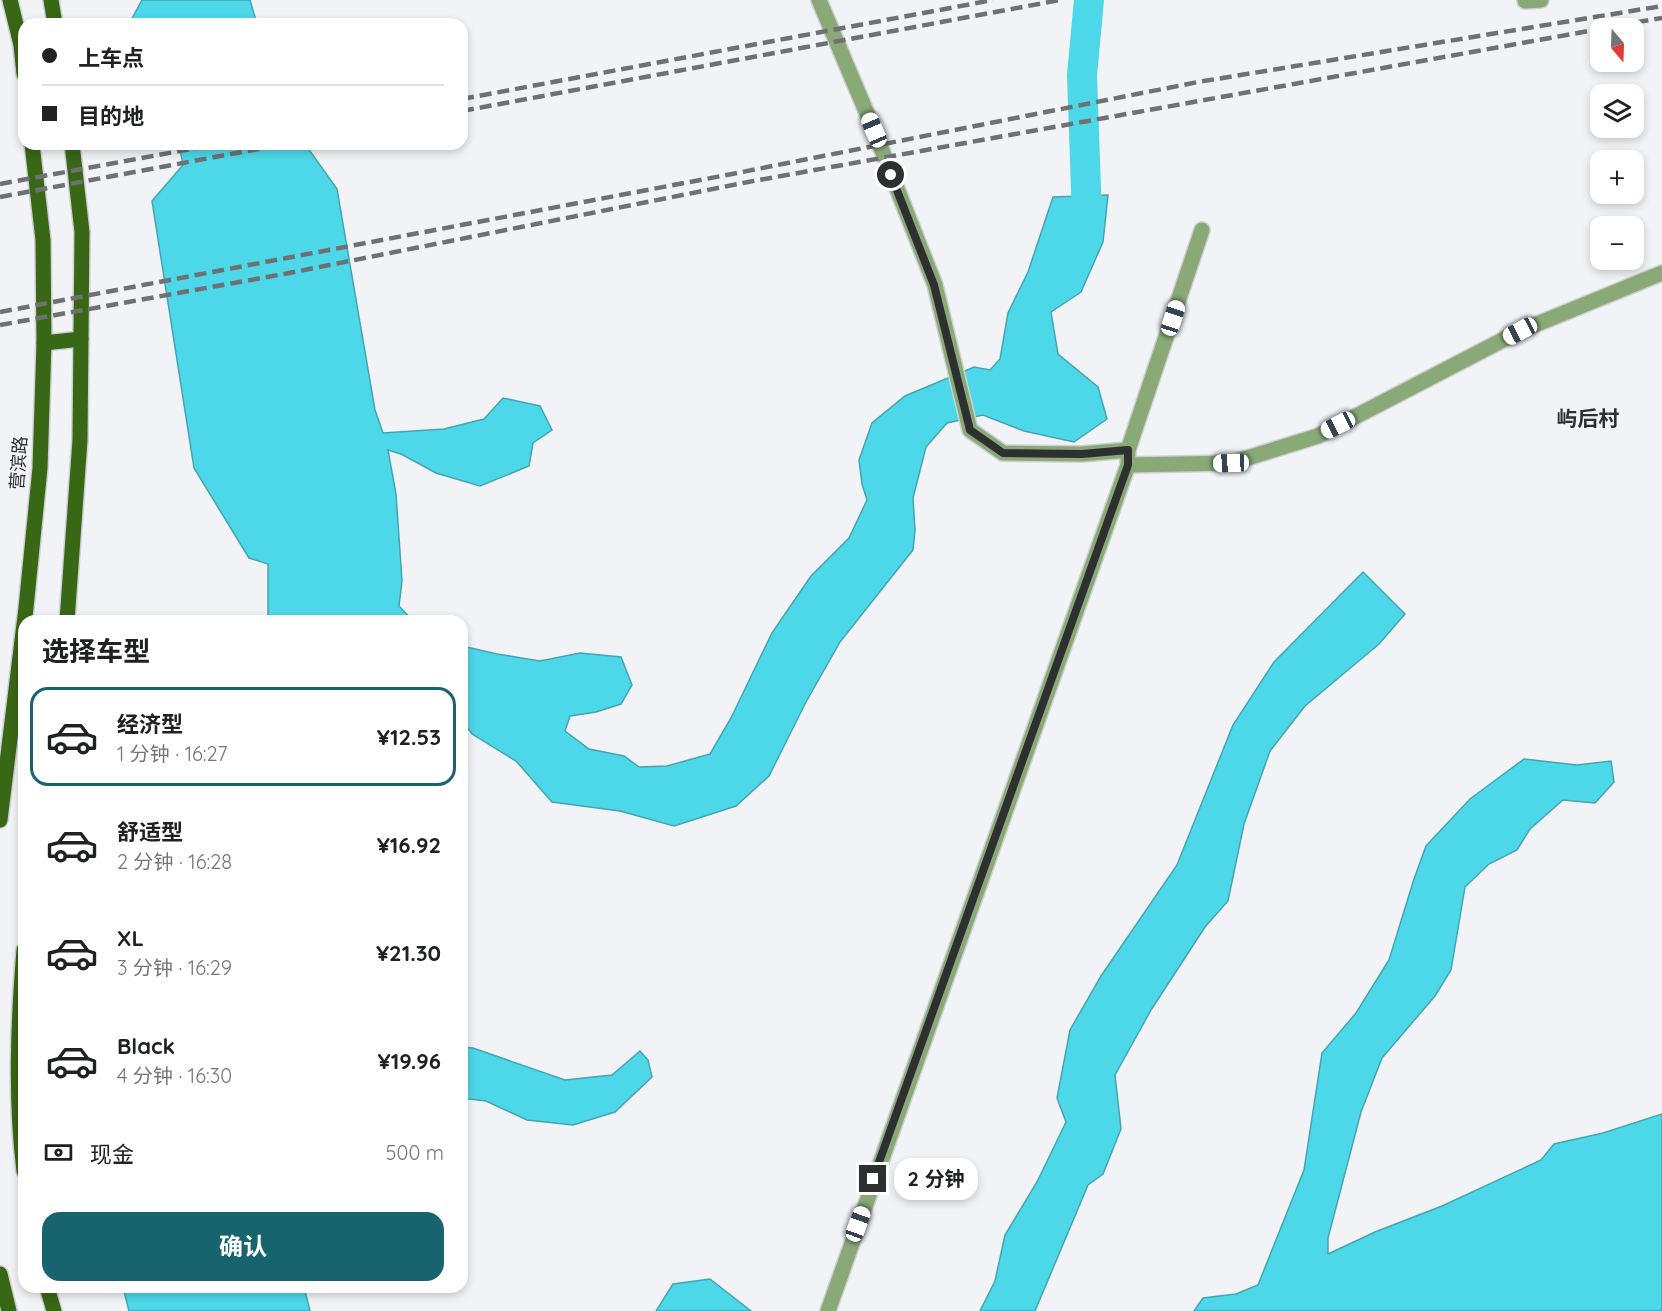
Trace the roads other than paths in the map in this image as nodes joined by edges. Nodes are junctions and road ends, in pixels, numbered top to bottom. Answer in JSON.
{"nodes":[{"id":1,"x":10,"y":0,"type":"edge"},
{"id":2,"x":51,"y":0,"type":"edge"},
{"id":3,"x":819,"y":0,"type":"edge"},
{"id":4,"x":54,"y":18,"type":"edge"},
{"id":5,"x":18,"y":33,"type":"edge"},
{"id":6,"x":33,"y":150,"type":"edge"},
{"id":7,"x":73,"y":150,"type":"edge"},
{"id":8,"x":1202,"y":230,"type":"dead end"},
{"id":9,"x":1662,"y":273,"type":"edge"},
{"id":10,"x":81,"y":339,"type":"junction"},
{"id":11,"x":44,"y":343,"type":"junction"},
{"id":12,"x":1128,"y":450,"type":"junction"},
{"id":13,"x":1128,"y":465,"type":"junction"},
{"id":14,"x":25,"y":615,"type":"edge"},
{"id":15,"x":67,"y":615,"type":"edge"},
{"id":16,"x":18,"y":673,"type":"edge"},
{"id":17,"x":0,"y":820,"type":"edge"},
{"id":18,"x":0,"y":1274,"type":"edge"},
{"id":19,"x":49,"y":1293,"type":"edge"},
{"id":20,"x":9,"y":1311,"type":"edge"},
{"id":21,"x":54,"y":1311,"type":"edge"},
{"id":22,"x":828,"y":1311,"type":"edge"}],
"edges":[{"from":1,"to":5,"type":"main road"},
{"from":2,"to":4,"type":"main road"},
{"from":3,"to":12,"type":"street"},
{"from":6,"to":11,"type":"main road","name":"营滨路"},
{"from":7,"to":10,"type":"main road"},
{"from":8,"to":12,"type":"street"},
{"from":9,"to":13,"type":"street"},
{"from":10,"to":11,"type":"main road"},
{"from":10,"to":15,"type":"main road"},
{"from":11,"to":14,"type":"main road","name":"营滨路"},
{"from":12,"to":13,"type":"street"},
{"from":13,"to":22,"type":"street"},
{"from":16,"to":17,"type":"main road","name":"营滨路"},
{"from":18,"to":20,"type":"main road"},
{"from":19,"to":21,"type":"main road"}]}
